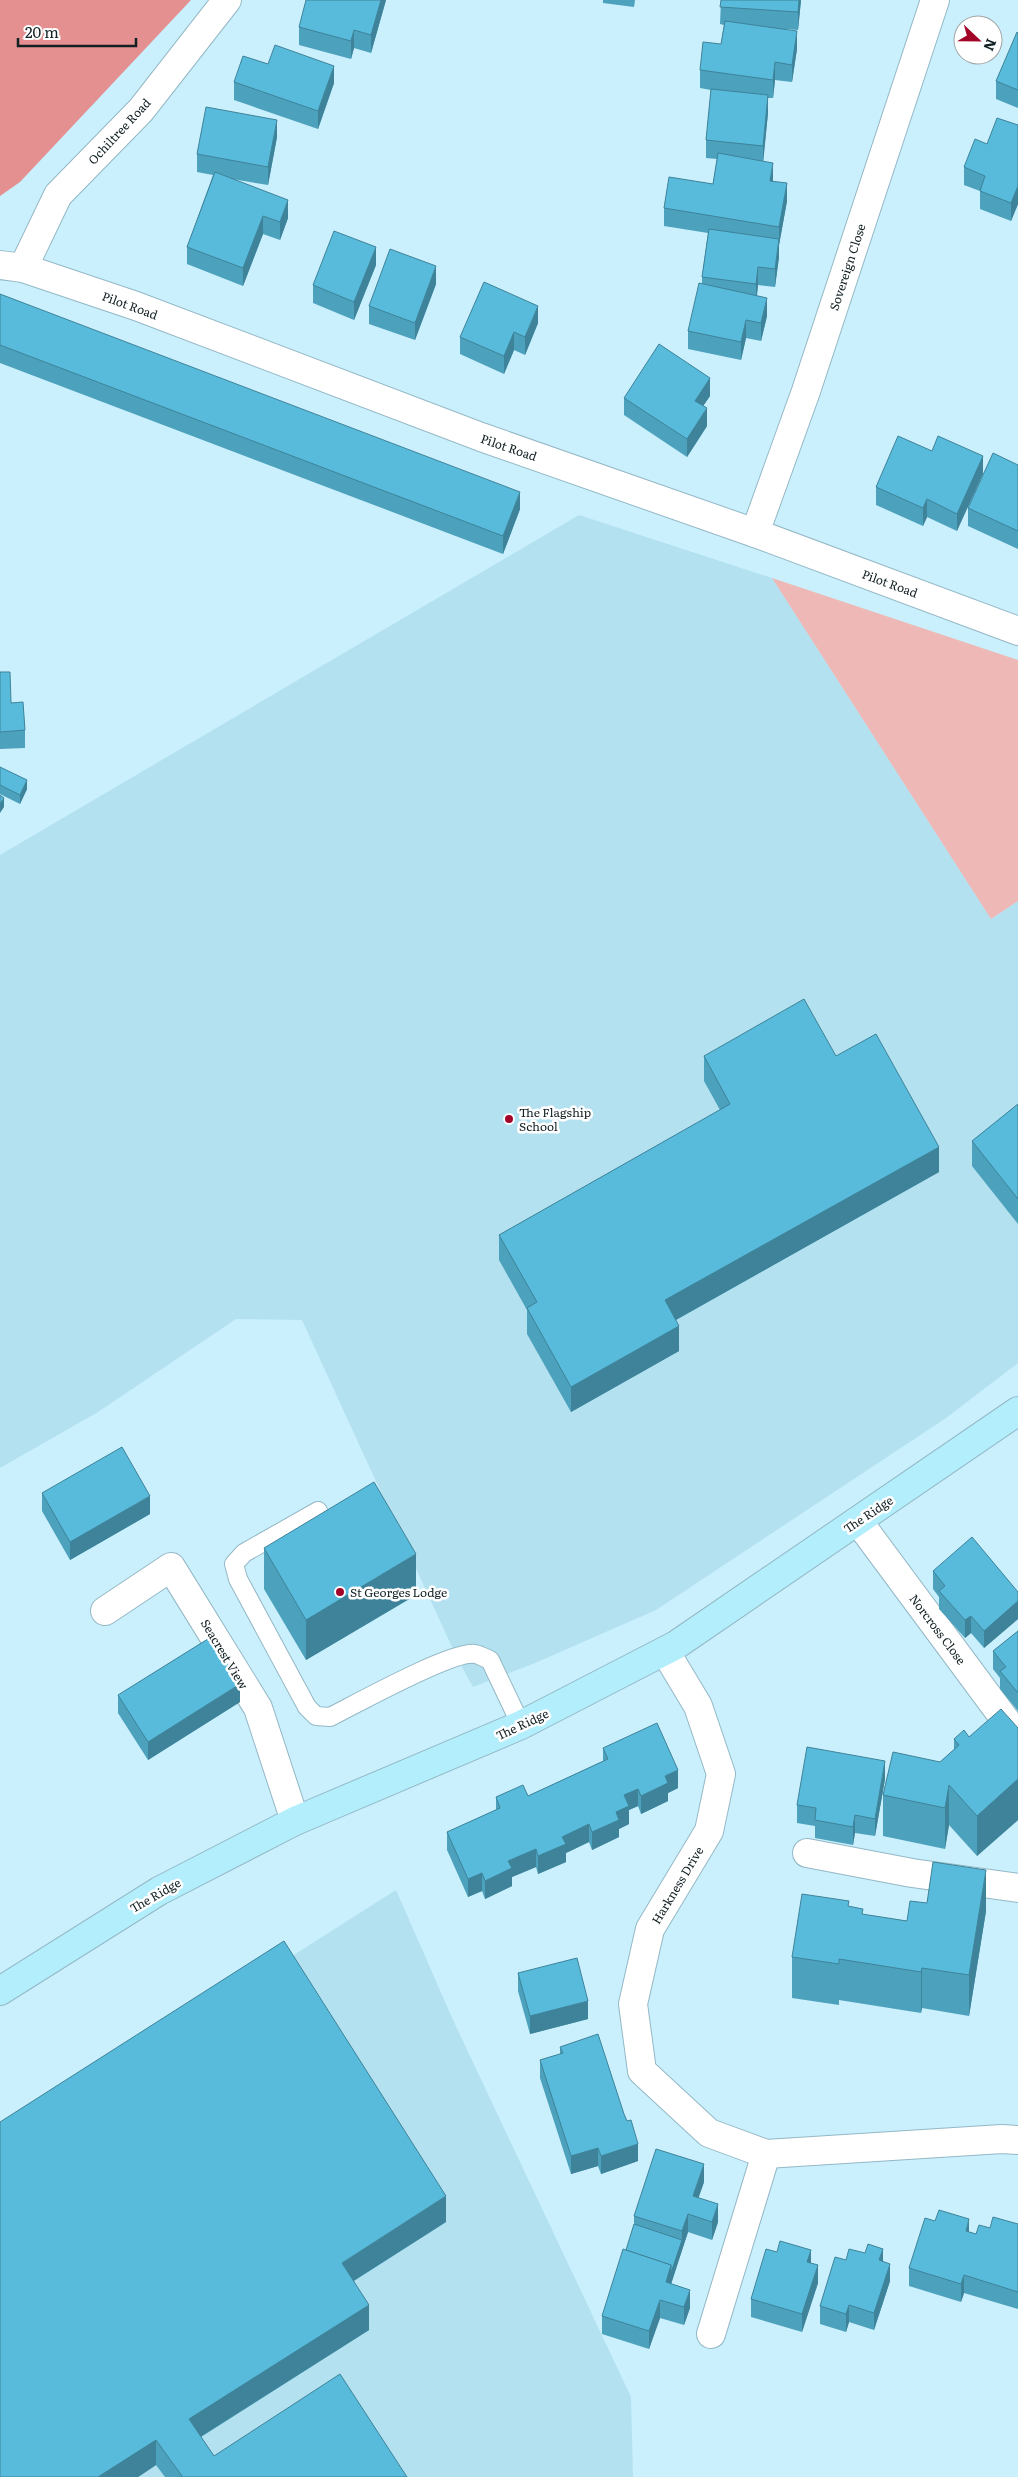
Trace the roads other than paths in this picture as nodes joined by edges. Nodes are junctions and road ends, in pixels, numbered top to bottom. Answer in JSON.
{"nodes":[{"id":1,"x":227,"y":0,"type":"edge"},
{"id":2,"x":935,"y":0,"type":"edge"},
{"id":3,"x":12,"y":267,"type":"edge"},
{"id":4,"x":755,"y":533,"type":"junction"},
{"id":5,"x":1018,"y":631,"type":"edge"},
{"id":6,"x":1018,"y":1411,"type":"edge"},
{"id":7,"x":318,"y":1511,"type":"dead end"},
{"id":8,"x":858,"y":1521,"type":"junction"},
{"id":9,"x":106,"y":1611,"type":"dead end"},
{"id":10,"x":665,"y":1651,"type":"junction"},
{"id":11,"x":521,"y":1725,"type":"junction"},
{"id":12,"x":1018,"y":1737,"type":"edge"},
{"id":13,"x":295,"y":1821,"type":"junction"},
{"id":14,"x":807,"y":1853,"type":"dead end"},
{"id":15,"x":1018,"y":1888,"type":"edge"},
{"id":16,"x":0,"y":1991,"type":"edge"},
{"id":17,"x":1018,"y":2140,"type":"edge"},
{"id":18,"x":766,"y":2154,"type":"junction"},
{"id":19,"x":711,"y":2334,"type":"dead end"}],
"edges":[{"from":1,"to":3,"type":"street","name":"Ochiltree Road"},
{"from":2,"to":4,"type":"street","name":"Sovereign Close"},
{"from":3,"to":4,"type":"street","name":"Pilot Road"},
{"from":4,"to":5,"type":"street","name":"Pilot Road"},
{"from":6,"to":8,"type":"main road","name":"The Ridge"},
{"from":7,"to":11,"type":"lane"},
{"from":8,"to":10,"type":"main road","name":"The Ridge"},
{"from":8,"to":12,"type":"street","name":"Norcross Close"},
{"from":9,"to":13,"type":"street","name":"Seacrest View"},
{"from":10,"to":11,"type":"main road","name":"The Ridge"},
{"from":10,"to":18,"type":"street","name":"Harkness Drive"},
{"from":11,"to":13,"type":"main road","name":"The Ridge"},
{"from":13,"to":16,"type":"main road","name":"The Ridge"},
{"from":14,"to":15,"type":"street"},
{"from":17,"to":18,"type":"street","name":"Harkness Drive"},
{"from":18,"to":19,"type":"street"}]}
